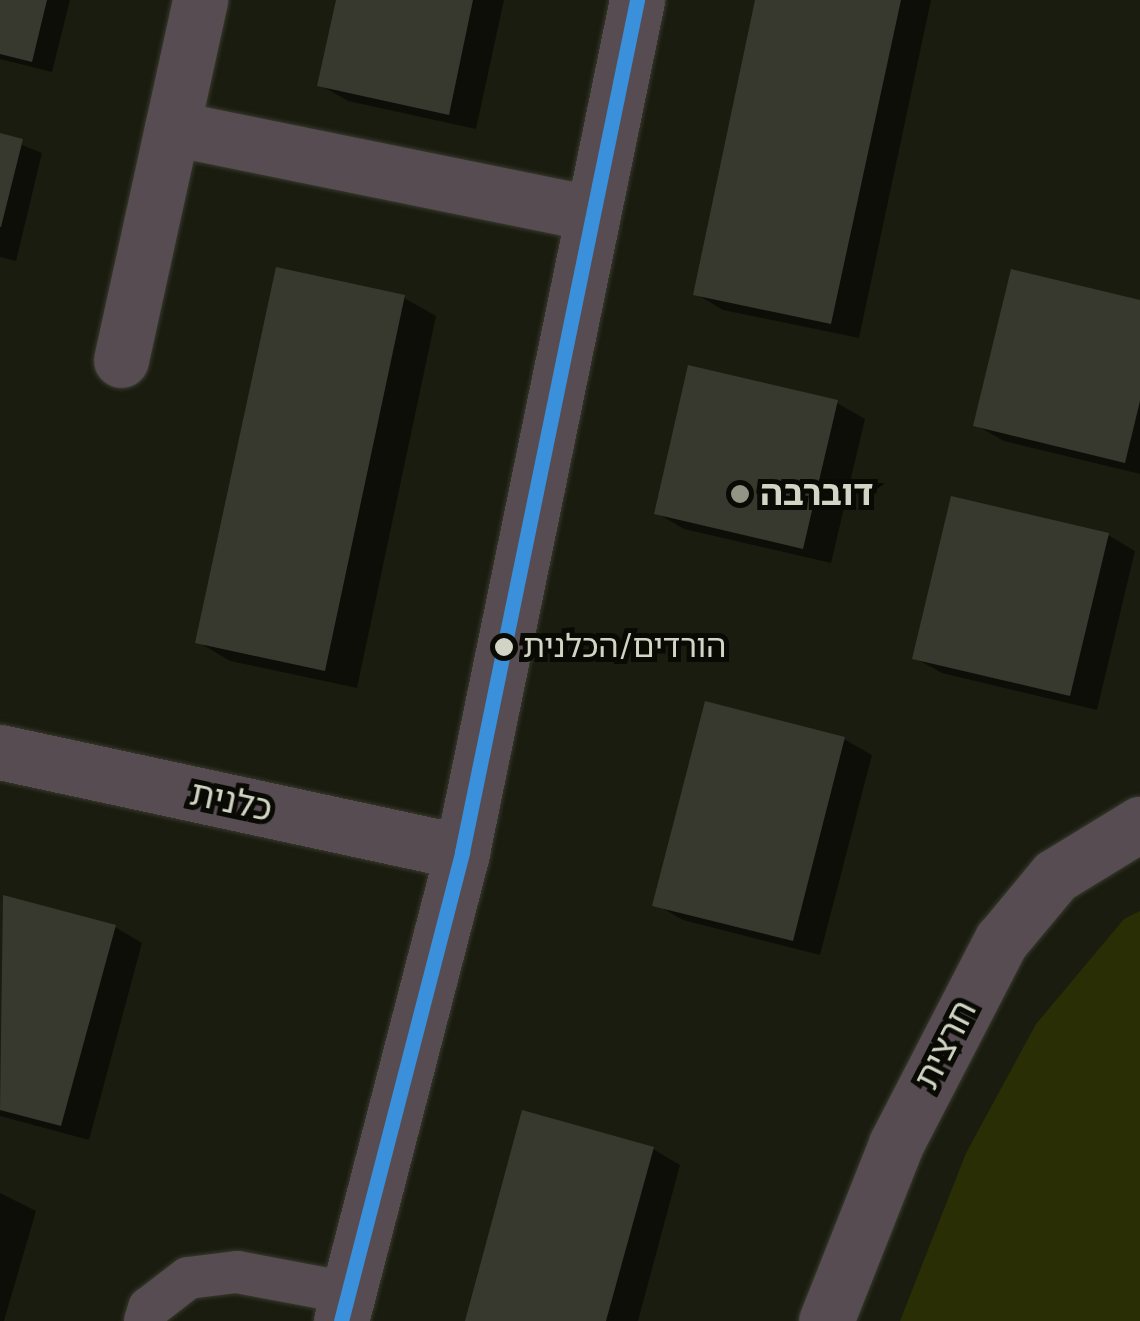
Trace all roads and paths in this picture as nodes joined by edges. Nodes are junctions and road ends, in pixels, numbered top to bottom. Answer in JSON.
{"nodes":[{"id":1,"x":200,"y":0,"type":"edge"},
{"id":2,"x":637,"y":0,"type":"edge"},
{"id":3,"x":172,"y":128,"type":"junction"},
{"id":4,"x":591,"y":213,"type":"junction"},
{"id":5,"x":120,"y":360,"type":"dead end"},
{"id":6,"x":0,"y":752,"type":"edge"},
{"id":7,"x":1140,"y":824,"type":"edge"},
{"id":8,"x":462,"y":852,"type":"junction"},
{"id":9,"x":344,"y":1307,"type":"edge"},
{"id":10,"x":145,"y":1321,"type":"edge"},
{"id":11,"x":826,"y":1321,"type":"edge"}],
"edges":[{"from":1,"to":3,"type":"street"},
{"from":2,"to":4,"type":"street"},
{"from":3,"to":4,"type":"street"},
{"from":3,"to":5,"type":"street"},
{"from":4,"to":8,"type":"street"},
{"from":6,"to":8,"type":"street","name":"כלנית"},
{"from":7,"to":11,"type":"street","name":"חרצית"},
{"from":8,"to":9,"type":"street"},
{"from":9,"to":10,"type":"lane"}]}
